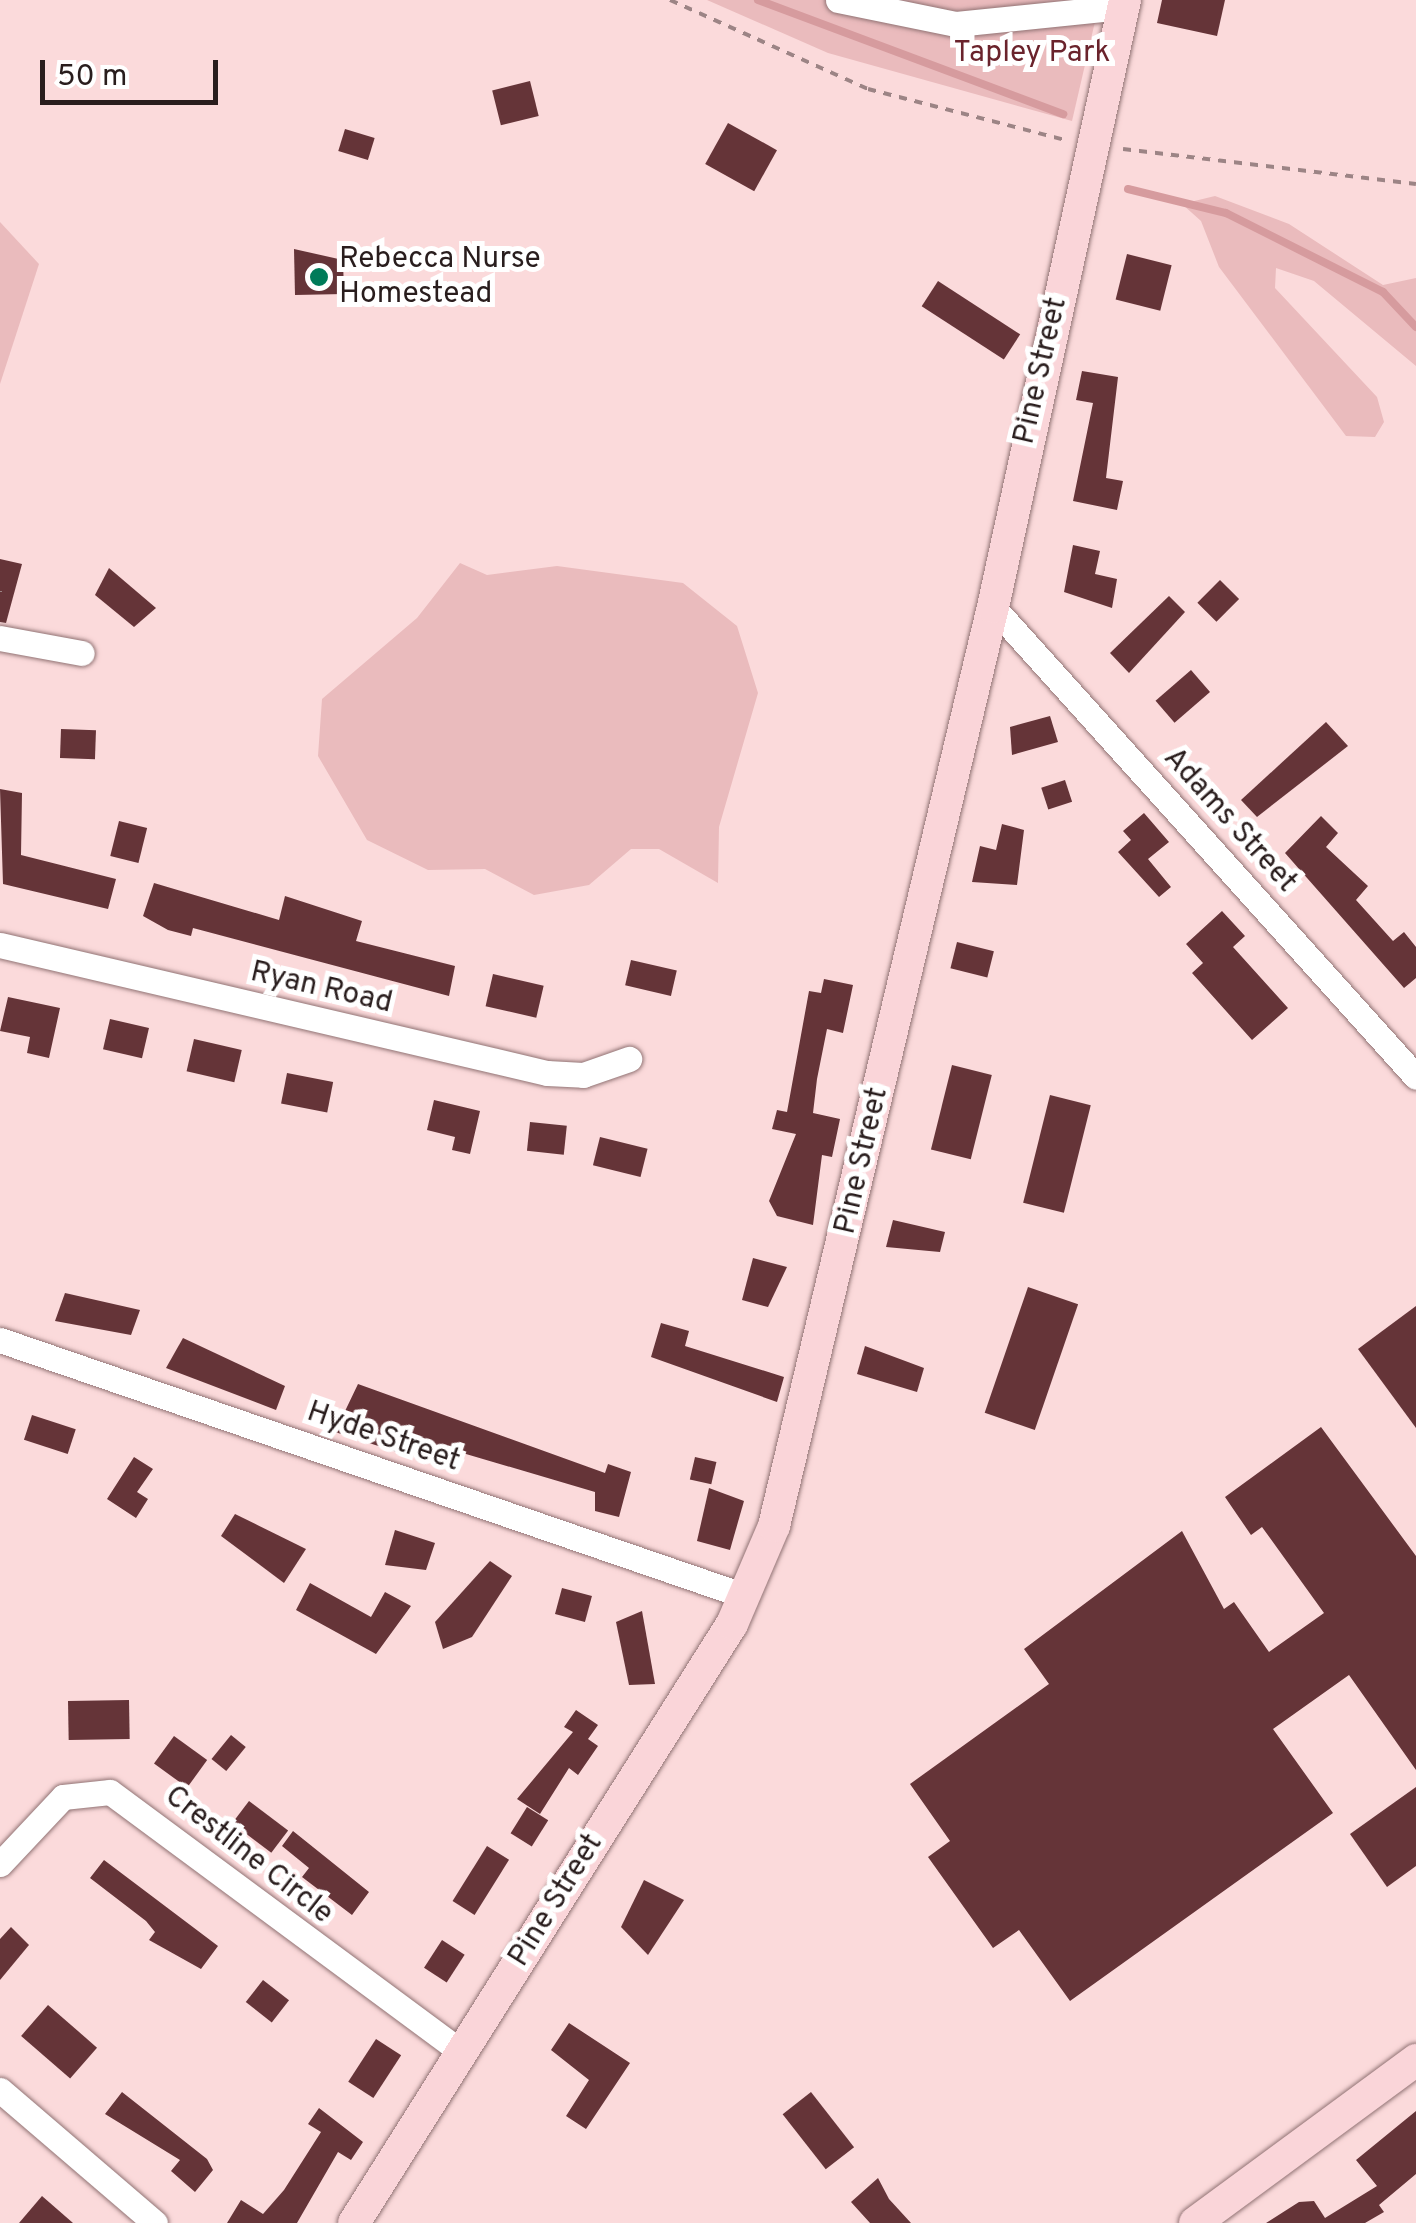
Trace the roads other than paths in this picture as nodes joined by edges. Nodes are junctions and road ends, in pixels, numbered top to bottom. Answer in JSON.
{"nodes":[{"id":1,"x":838,"y":0,"type":"edge"},
{"id":2,"x":1125,"y":4,"type":"edge"},
{"id":3,"x":993,"y":608,"type":"junction"},
{"id":4,"x":0,"y":638,"type":"edge"},
{"id":5,"x":82,"y":652,"type":"dead end"},
{"id":6,"x":0,"y":945,"type":"edge"},
{"id":7,"x":629,"y":1059,"type":"dead end"},
{"id":8,"x":1416,"y":1078,"type":"edge"},
{"id":9,"x":0,"y":1340,"type":"edge"},
{"id":10,"x":745,"y":1596,"type":"junction"},
{"id":11,"x":0,"y":1864,"type":"edge"},
{"id":12,"x":462,"y":2052,"type":"junction"},
{"id":13,"x":1416,"y":2060,"type":"edge"},
{"id":14,"x":0,"y":2090,"type":"edge"},
{"id":15,"x":155,"y":2223,"type":"edge"},
{"id":16,"x":354,"y":2223,"type":"edge"},
{"id":17,"x":1194,"y":2223,"type":"edge"}],
"edges":[{"from":1,"to":2,"type":"street"},
{"from":2,"to":3,"type":"street","name":"Pine Street"},
{"from":3,"to":8,"type":"street","name":"Adams Street"},
{"from":3,"to":10,"type":"street","name":"Pine Street"},
{"from":4,"to":5,"type":"street"},
{"from":6,"to":7,"type":"street","name":"Ryan Road"},
{"from":9,"to":10,"type":"street","name":"Hyde Street"},
{"from":10,"to":12,"type":"street","name":"Pine Street"},
{"from":11,"to":12,"type":"street","name":"Crestline Circle"},
{"from":12,"to":16,"type":"street","name":"Pine Street"},
{"from":13,"to":17,"type":"street"},
{"from":14,"to":15,"type":"street"}]}
